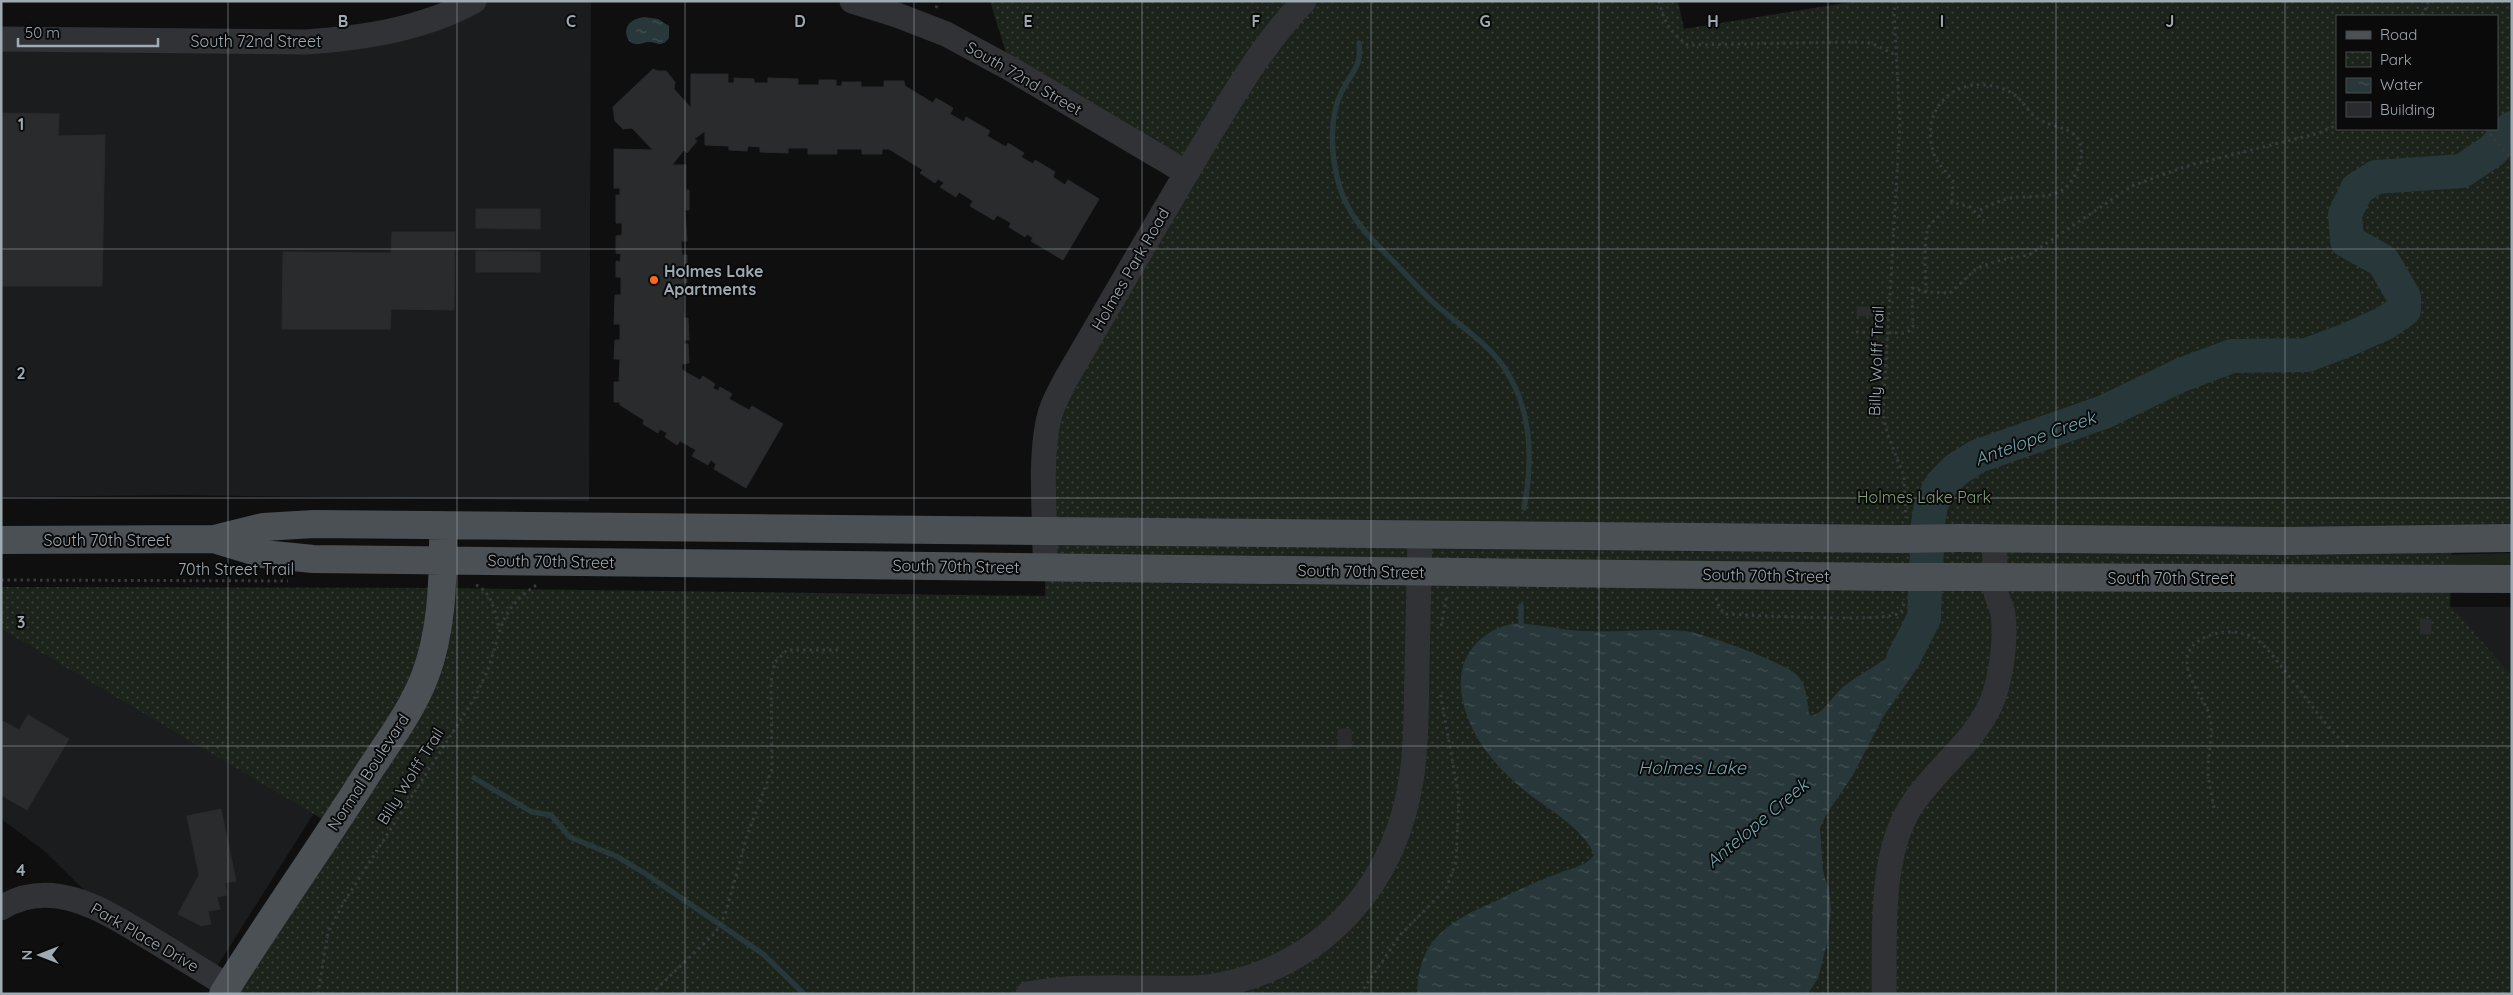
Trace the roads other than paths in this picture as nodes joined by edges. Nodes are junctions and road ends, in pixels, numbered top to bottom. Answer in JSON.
{"nodes":[{"id":1,"x":474,"y":1,"type":"edge"},
{"id":2,"x":852,"y":1,"type":"edge"},
{"id":3,"x":1304,"y":1,"type":"edge"},
{"id":4,"x":1,"y":39,"type":"edge"},
{"id":5,"x":1187,"y":173,"type":"junction"},
{"id":6,"x":442,"y":524,"type":"junction"},
{"id":7,"x":1046,"y":531,"type":"junction"},
{"id":8,"x":1420,"y":533,"type":"junction"},
{"id":9,"x":2512,"y":538,"type":"edge"},
{"id":10,"x":214,"y":539,"type":"junction"},
{"id":11,"x":1995,"y":539,"type":"junction"},
{"id":12,"x":1,"y":540,"type":"edge"},
{"id":13,"x":1045,"y":567,"type":"junction"},
{"id":14,"x":442,"y":571,"type":"junction"},
{"id":15,"x":1419,"y":571,"type":"junction"},
{"id":16,"x":1995,"y":577,"type":"junction"},
{"id":17,"x":2035,"y":578,"type":"junction"},
{"id":18,"x":2512,"y":579,"type":"edge"},
{"id":19,"x":2003,"y":612,"type":"junction"},
{"id":20,"x":1,"y":908,"type":"edge"},
{"id":21,"x":226,"y":990,"type":"edge"},
{"id":22,"x":1028,"y":994,"type":"edge"},
{"id":23,"x":1884,"y":994,"type":"edge"}],
"edges":[{"from":1,"to":4,"type":"street","name":"South 72nd Street"},
{"from":2,"to":5,"type":"street","name":"South 72nd Street"},
{"from":3,"to":5,"type":"street","name":"Holmes Park Road"},
{"from":5,"to":7,"type":"street","name":"Holmes Park Road"},
{"from":6,"to":7,"type":"main road","name":"South 70th Street"},
{"from":6,"to":10,"type":"main road","name":"South 70th Street"},
{"from":6,"to":14,"type":"main road","name":"Normal Boulevard"},
{"from":7,"to":8,"type":"main road","name":"South 70th Street"},
{"from":7,"to":13,"type":"street","name":"Holmes Park Road"},
{"from":8,"to":11,"type":"main road","name":"South 70th Street","bridge":true},
{"from":8,"to":15,"type":"street"},
{"from":9,"to":11,"type":"main road","name":"South 70th Street"},
{"from":10,"to":12,"type":"main road","name":"South 70th Street"},
{"from":10,"to":14,"type":"main road","name":"South 70th Street"},
{"from":11,"to":16,"type":"street"},
{"from":13,"to":14,"type":"main road","name":"South 70th Street"},
{"from":13,"to":15,"type":"main road","name":"South 70th Street"},
{"from":14,"to":21,"type":"main road","name":"Normal Boulevard"},
{"from":15,"to":16,"type":"main road","name":"South 70th Street","bridge":true},
{"from":15,"to":22,"type":"street"},
{"from":16,"to":17,"type":"main road","name":"South 70th Street"},
{"from":16,"to":19,"type":"street"},
{"from":17,"to":18,"type":"main road","name":"South 70th Street"},
{"from":17,"to":19,"type":"street"},
{"from":19,"to":23,"type":"street"},
{"from":20,"to":21,"type":"street","name":"Park Place Drive"}]}
